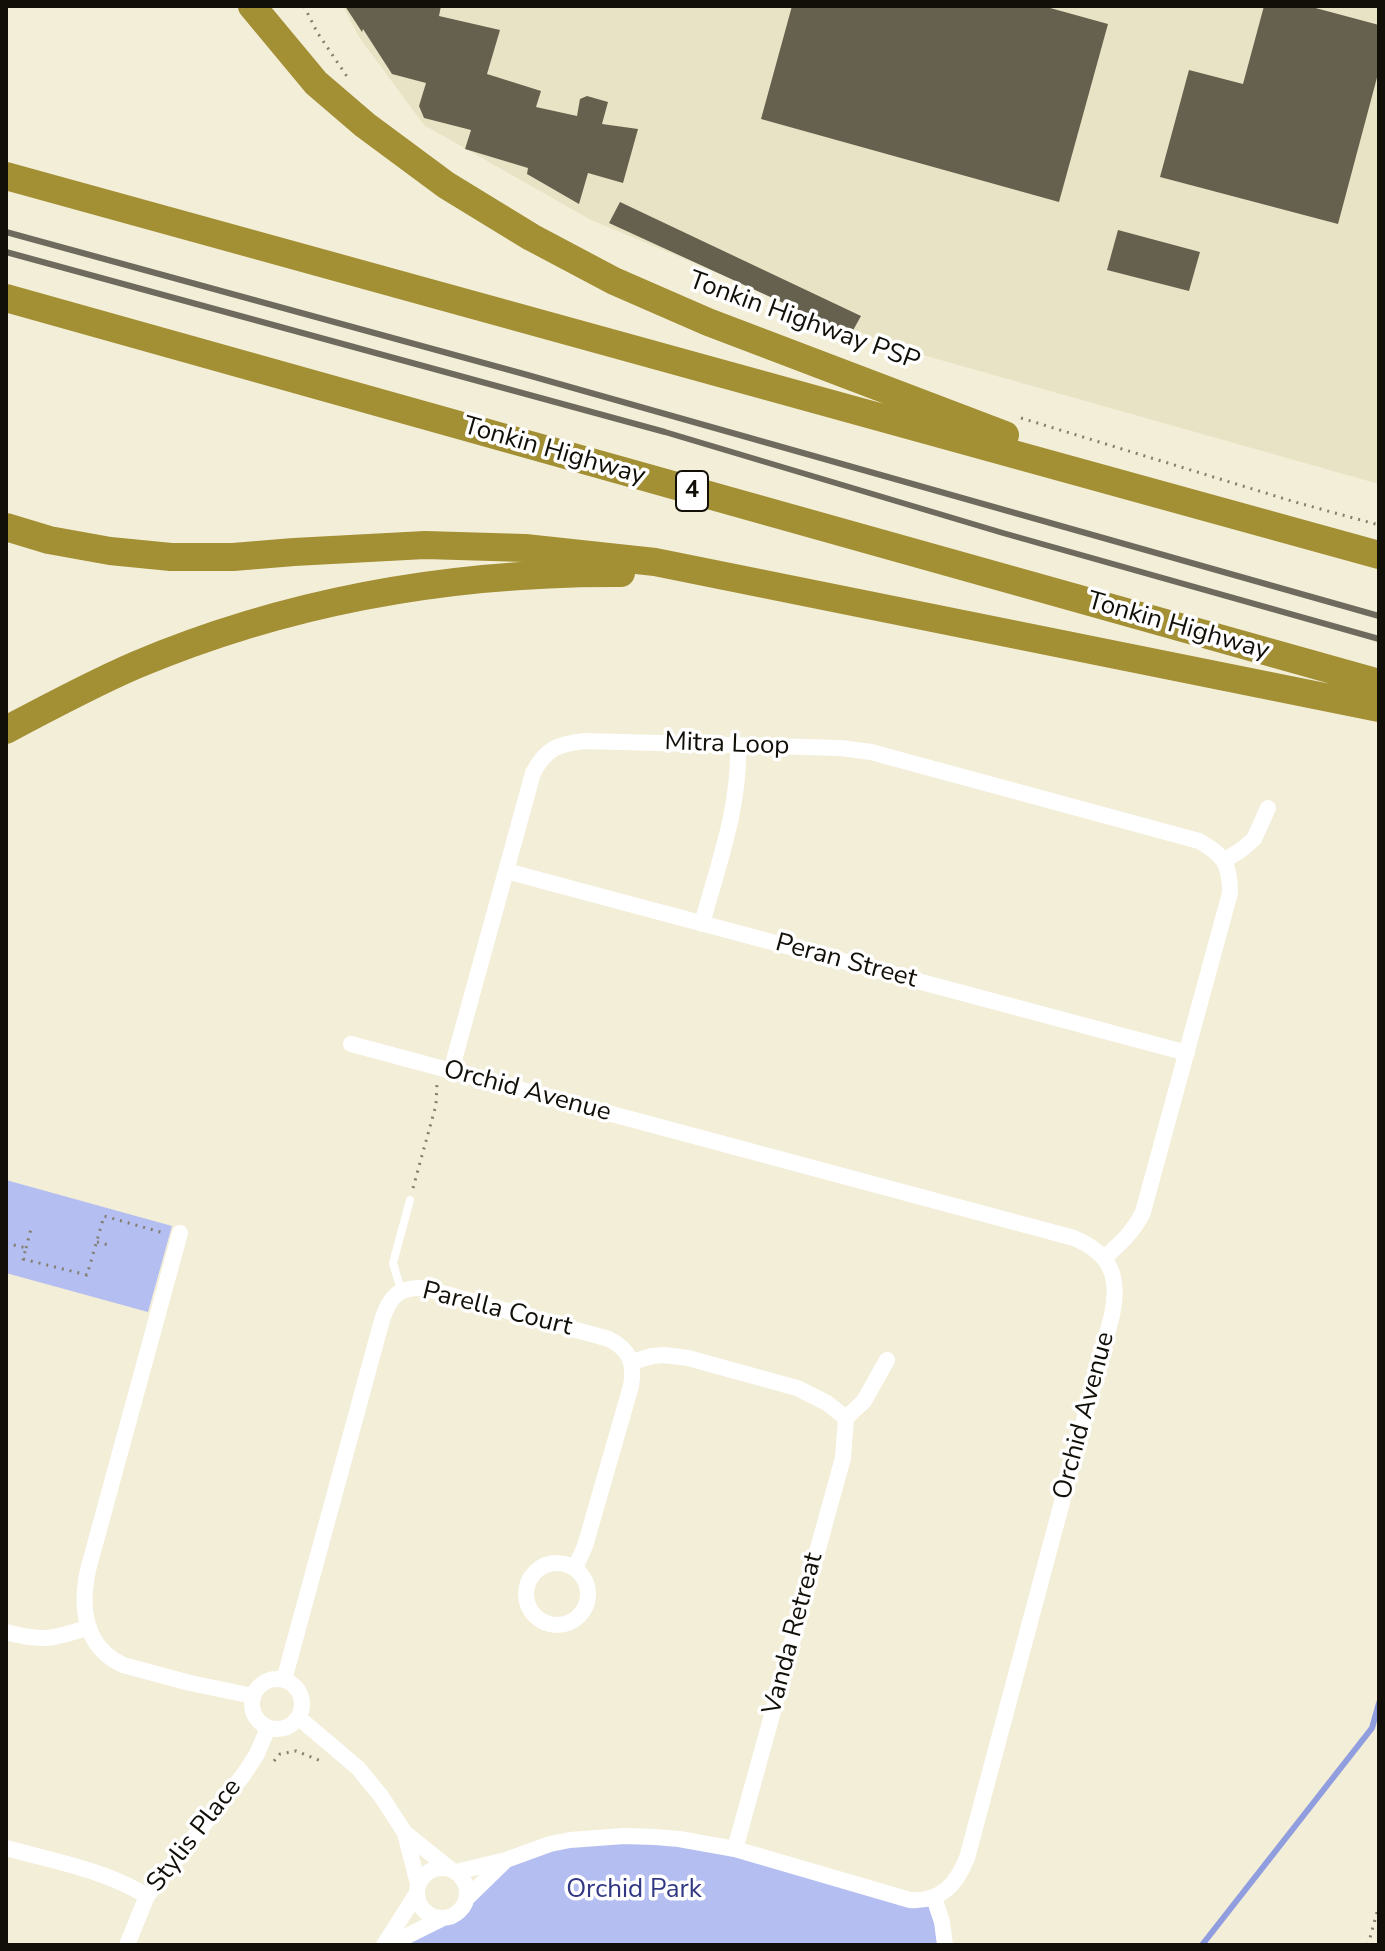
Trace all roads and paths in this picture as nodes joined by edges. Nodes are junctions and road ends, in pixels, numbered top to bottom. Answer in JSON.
{"nodes":[{"id":1,"x":252,"y":6,"type":"edge"},
{"id":2,"x":304,"y":6,"type":"edge"},
{"id":3,"x":354,"y":88,"type":"dead end"},
{"id":4,"x":6,"y":176,"type":"edge"},
{"id":5,"x":6,"y":298,"type":"edge"},
{"id":6,"x":1014,"y":415,"type":"dead end"},
{"id":7,"x":1379,"y":525,"type":"edge"},
{"id":8,"x":6,"y":527,"type":"edge"},
{"id":9,"x":1379,"y":547,"type":"edge"},
{"id":10,"x":1379,"y":555,"type":"edge"},
{"id":11,"x":781,"y":588,"type":"junction"},
{"id":12,"x":1379,"y":683,"type":"edge"},
{"id":13,"x":1379,"y":708,"type":"edge"},
{"id":14,"x":6,"y":730,"type":"edge"},
{"id":15,"x":738,"y":746,"type":"junction"},
{"id":16,"x":1268,"y":808,"type":"dead end"},
{"id":17,"x":1225,"y":860,"type":"junction"},
{"id":18,"x":506,"y":871,"type":"junction"},
{"id":19,"x":702,"y":924,"type":"junction"},
{"id":20,"x":351,"y":1044,"type":"dead end"},
{"id":21,"x":1187,"y":1053,"type":"junction"},
{"id":22,"x":444,"y":1069,"type":"junction"},
{"id":23,"x":410,"y":1200,"type":"joint"},
{"id":24,"x":32,"y":1225,"type":"dead end"},
{"id":25,"x":179,"y":1235,"type":"joint"},
{"id":26,"x":96,"y":1241,"type":"junction"},
{"id":27,"x":6,"y":1243,"type":"edge"},
{"id":28,"x":109,"y":1245,"type":"dead end"},
{"id":29,"x":26,"y":1248,"type":"junction"},
{"id":30,"x":1104,"y":1258,"type":"junction"},
{"id":31,"x":401,"y":1290,"type":"junction"},
{"id":32,"x":887,"y":1360,"type":"dead end"},
{"id":33,"x":632,"y":1362,"type":"junction"},
{"id":34,"x":846,"y":1418,"type":"junction"},
{"id":35,"x":575,"y":1568,"type":"dead end"},
{"id":36,"x":89,"y":1627,"type":"junction"},
{"id":37,"x":6,"y":1632,"type":"edge"},
{"id":38,"x":284,"y":1680,"type":"junction"},
{"id":39,"x":253,"y":1696,"type":"junction"},
{"id":40,"x":299,"y":1718,"type":"junction"},
{"id":41,"x":268,"y":1728,"type":"junction"},
{"id":42,"x":253,"y":1760,"type":"junction"},
{"id":43,"x":328,"y":1766,"type":"dead end"},
{"id":44,"x":405,"y":1833,"type":"junction"},
{"id":45,"x":6,"y":1848,"type":"edge"},
{"id":46,"x":735,"y":1849,"type":"junction"},
{"id":47,"x":506,"y":1860,"type":"junction"},
{"id":48,"x":453,"y":1870,"type":"junction"},
{"id":49,"x":417,"y":1888,"type":"junction"},
{"id":50,"x":147,"y":1896,"type":"junction"},
{"id":51,"x":934,"y":1898,"type":"junction"},
{"id":52,"x":466,"y":1899,"type":"junction"},
{"id":53,"x":1379,"y":1905,"type":"edge"},
{"id":54,"x":443,"y":1918,"type":"junction"},
{"id":55,"x":127,"y":1945,"type":"edge"},
{"id":56,"x":387,"y":1945,"type":"edge"},
{"id":57,"x":945,"y":1945,"type":"edge"},
{"id":58,"x":1368,"y":1945,"type":"edge"}],
"edges":[{"from":1,"to":9,"type":"highway"},
{"from":2,"to":3,"type":"path"},
{"from":4,"to":10,"type":"highway"},
{"from":5,"to":12,"type":"highway","name":"Tonkin Highway","number":"4"},
{"from":6,"to":7,"type":"path"},
{"from":8,"to":11,"type":"highway"},
{"from":11,"to":13,"type":"highway"},
{"from":11,"to":14,"type":"highway"},
{"from":15,"to":17,"type":"street","name":"Mitra Loop"},
{"from":15,"to":18,"type":"street","name":"Mitra Loop"},
{"from":15,"to":19,"type":"street"},
{"from":16,"to":17,"type":"street"},
{"from":17,"to":21,"type":"street"},
{"from":18,"to":19,"type":"street","name":"Peran Street"},
{"from":18,"to":22,"type":"street","name":"Mitra Loop"},
{"from":19,"to":21,"type":"street","name":"Peran Street"},
{"from":20,"to":22,"type":"street","name":"Orchid Avenue"},
{"from":21,"to":30,"type":"street"},
{"from":22,"to":23,"type":"path"},
{"from":22,"to":30,"type":"street","name":"Orchid Avenue"},
{"from":23,"to":31,"type":"lane"},
{"from":24,"to":29,"type":"path"},
{"from":25,"to":26,"type":"path"},
{"from":25,"to":36,"type":"street"},
{"from":26,"to":28,"type":"path"},
{"from":26,"to":29,"type":"path"},
{"from":27,"to":29,"type":"path"},
{"from":30,"to":51,"type":"street","name":"Orchid Avenue"},
{"from":31,"to":33,"type":"street","name":"Parella Court"},
{"from":31,"to":38,"type":"street","name":"Parella Court"},
{"from":32,"to":34,"type":"street"},
{"from":33,"to":34,"type":"street"},
{"from":33,"to":35,"type":"street"},
{"from":34,"to":46,"type":"street","name":"Vanda Retreat"},
{"from":36,"to":37,"type":"street"},
{"from":36,"to":39,"type":"street"},
{"from":38,"to":39,"type":"street"},
{"from":38,"to":40,"type":"street"},
{"from":39,"to":41,"type":"street"},
{"from":40,"to":41,"type":"street"},
{"from":40,"to":44,"type":"street"},
{"from":41,"to":42,"type":"street","name":"Stylis Place"},
{"from":42,"to":43,"type":"path"},
{"from":42,"to":50,"type":"street","name":"Stylis Place"},
{"from":44,"to":48,"type":"street"},
{"from":44,"to":49,"type":"street"},
{"from":45,"to":50,"type":"street"},
{"from":46,"to":47,"type":"street"},
{"from":46,"to":51,"type":"street"},
{"from":47,"to":48,"type":"street"},
{"from":47,"to":52,"type":"street"},
{"from":48,"to":49,"type":"street"},
{"from":48,"to":52,"type":"street"},
{"from":49,"to":54,"type":"street"},
{"from":49,"to":56,"type":"street"},
{"from":50,"to":55,"type":"street","name":"Stylis Place"},
{"from":51,"to":57,"type":"street"},
{"from":52,"to":54,"type":"street"},
{"from":53,"to":58,"type":"path"},
{"from":54,"to":56,"type":"street"}]}
